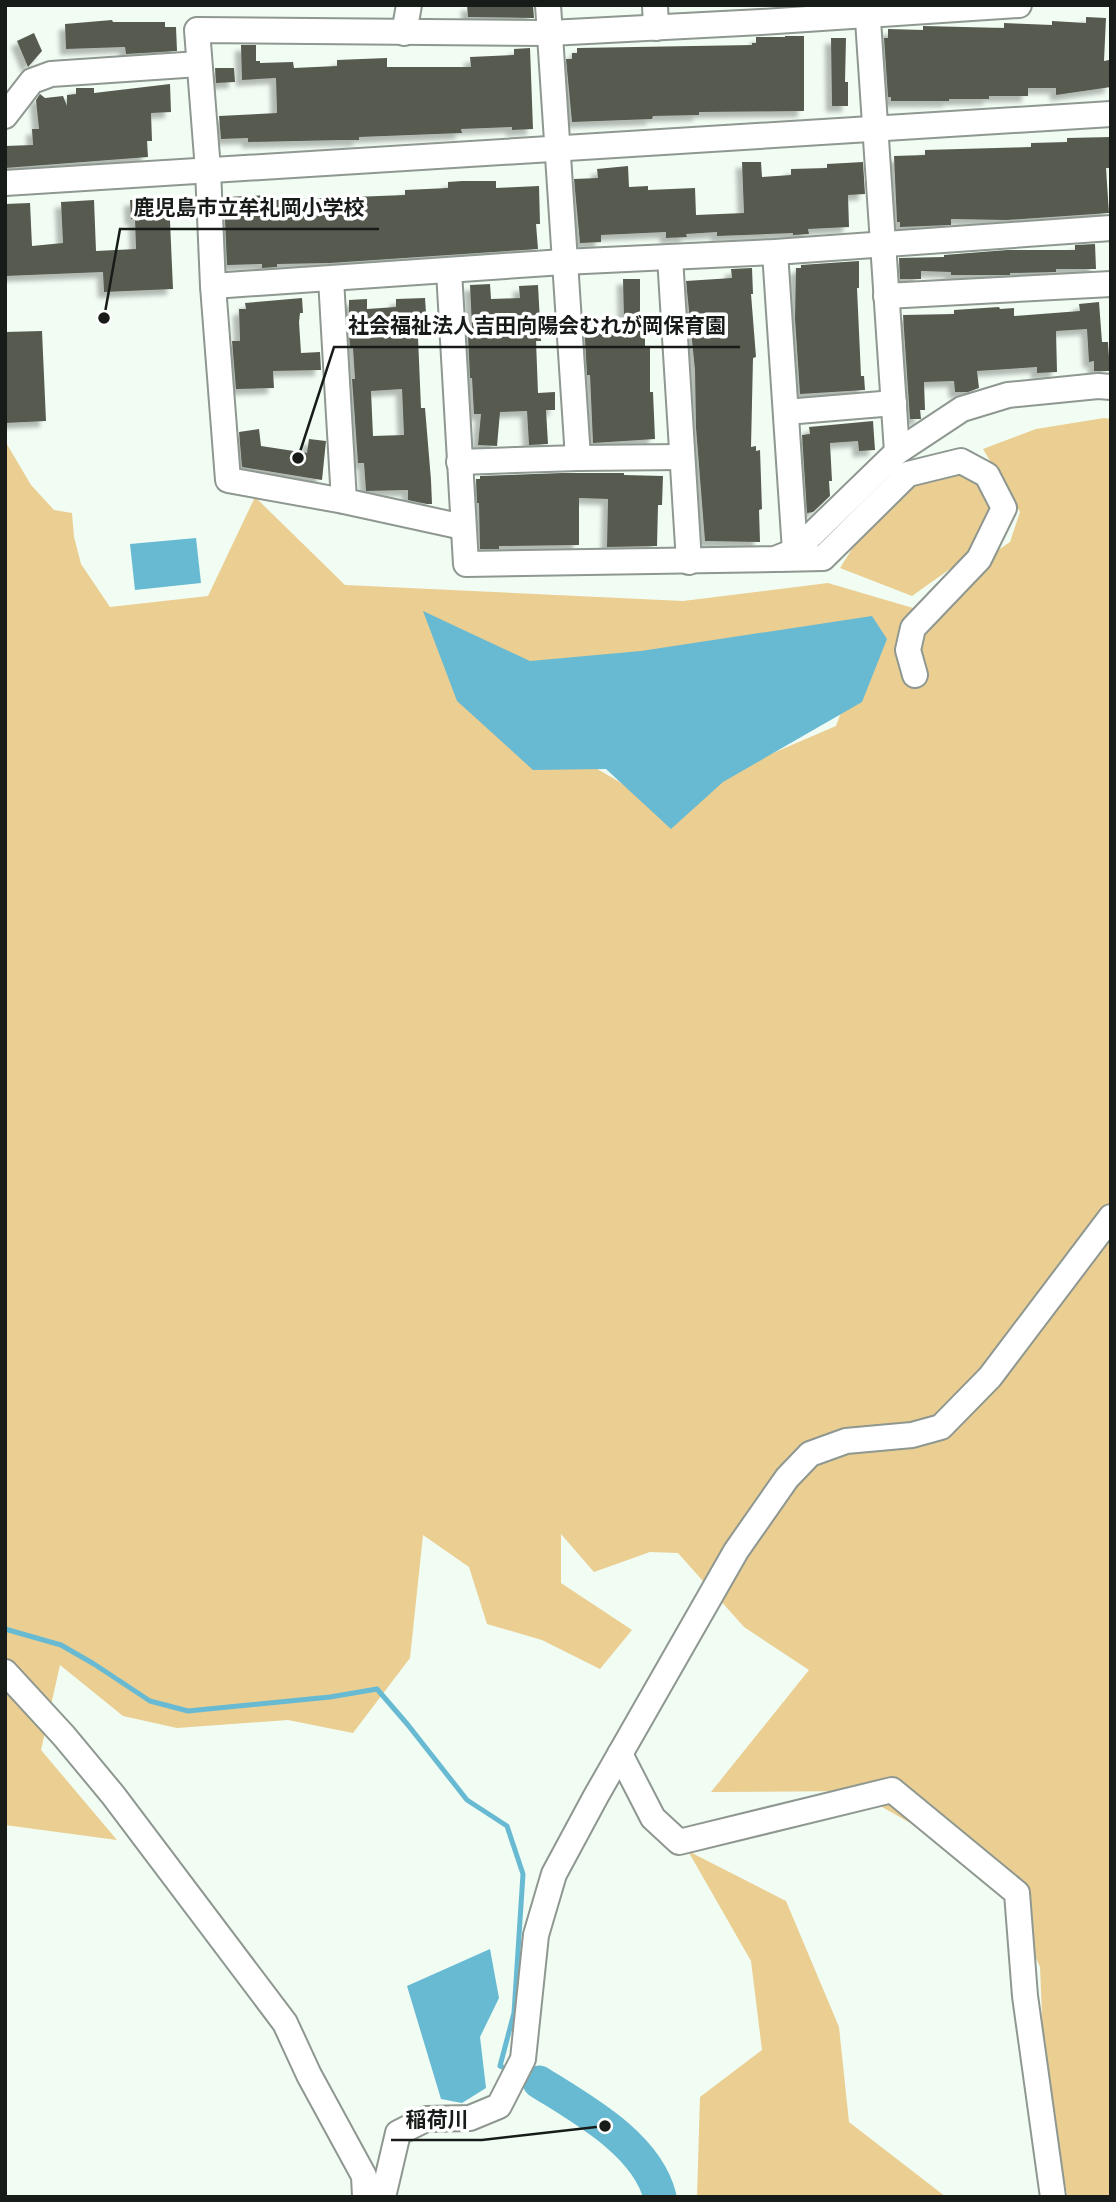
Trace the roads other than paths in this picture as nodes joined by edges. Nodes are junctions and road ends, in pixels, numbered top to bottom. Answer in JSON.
{"nodes":[{"id":1,"x":409,"y":5,"type":"edge"},
{"id":2,"x":548,"y":5,"type":"edge"},
{"id":3,"x":1020,"y":5,"type":"edge"},
{"id":4,"x":973,"y":6,"type":"edge"},
{"id":5,"x":867,"y":10,"type":"edge"},
{"id":6,"x":760,"y":14,"type":"edge"},
{"id":7,"x":655,"y":17,"type":"edge"},
{"id":8,"x":404,"y":33,"type":"junction"},
{"id":9,"x":550,"y":33,"type":"junction"},
{"id":10,"x":199,"y":64,"type":"junction"},
{"id":11,"x":1111,"y":114,"type":"edge"},
{"id":12,"x":5,"y":116,"type":"edge"},
{"id":13,"x":875,"y":128,"type":"junction"},
{"id":14,"x":558,"y":149,"type":"junction"},
{"id":15,"x":208,"y":170,"type":"junction"},
{"id":16,"x":5,"y":183,"type":"edge"},
{"id":17,"x":1111,"y":228,"type":"edge"},
{"id":18,"x":883,"y":243,"type":"junction"},
{"id":19,"x":775,"y":252,"type":"junction"},
{"id":20,"x":670,"y":257,"type":"junction"},
{"id":21,"x":563,"y":262,"type":"junction"},
{"id":22,"x":449,"y":271,"type":"junction"},
{"id":23,"x":331,"y":279,"type":"junction"},
{"id":24,"x":1111,"y":284,"type":"edge"},
{"id":25,"x":213,"y":286,"type":"junction"},
{"id":26,"x":886,"y":296,"type":"junction"},
{"id":27,"x":1111,"y":387,"type":"edge"},
{"id":28,"x":894,"y":403,"type":"junction"},
{"id":29,"x":786,"y":412,"type":"junction"},
{"id":30,"x":897,"y":452,"type":"junction"},
{"id":31,"x":681,"y":457,"type":"junction"},
{"id":32,"x":578,"y":458,"type":"junction"},
{"id":33,"x":459,"y":462,"type":"junction"},
{"id":34,"x":344,"y":500,"type":"junction"},
{"id":35,"x":463,"y":527,"type":"junction"},
{"id":36,"x":785,"y":555,"type":"junction"},
{"id":37,"x":689,"y":562,"type":"junction"},
{"id":38,"x":915,"y":675,"type":"dead end"},
{"id":39,"x":1111,"y":1217,"type":"edge"},
{"id":40,"x":5,"y":1672,"type":"edge"},
{"id":41,"x":620,"y":1754,"type":"junction"},
{"id":42,"x":365,"y":2197,"type":"edge"},
{"id":43,"x":383,"y":2197,"type":"edge"},
{"id":44,"x":1053,"y":2197,"type":"edge"}],
"edges":[{"from":1,"to":8,"type":"street"},
{"from":2,"to":9,"type":"street"},
{"from":3,"to":4,"type":"street"},
{"from":4,"to":5,"type":"street"},
{"from":5,"to":6,"type":"street"},
{"from":5,"to":13,"type":"street"},
{"from":6,"to":7,"type":"street"},
{"from":7,"to":9,"type":"street"},
{"from":8,"to":9,"type":"street"},
{"from":8,"to":10,"type":"street"},
{"from":9,"to":14,"type":"street"},
{"from":10,"to":12,"type":"street"},
{"from":10,"to":15,"type":"street"},
{"from":11,"to":13,"type":"street"},
{"from":13,"to":14,"type":"street"},
{"from":13,"to":18,"type":"street"},
{"from":14,"to":15,"type":"street"},
{"from":14,"to":21,"type":"street"},
{"from":15,"to":16,"type":"street"},
{"from":15,"to":25,"type":"street"},
{"from":17,"to":18,"type":"street"},
{"from":18,"to":19,"type":"street"},
{"from":18,"to":26,"type":"street"},
{"from":19,"to":20,"type":"street"},
{"from":19,"to":29,"type":"street"},
{"from":20,"to":21,"type":"street"},
{"from":20,"to":31,"type":"street"},
{"from":21,"to":22,"type":"street"},
{"from":21,"to":32,"type":"street"},
{"from":22,"to":23,"type":"street"},
{"from":22,"to":33,"type":"street"},
{"from":23,"to":25,"type":"street"},
{"from":23,"to":34,"type":"street"},
{"from":24,"to":26,"type":"street"},
{"from":25,"to":34,"type":"street"},
{"from":26,"to":28,"type":"street"},
{"from":27,"to":30,"type":"street"},
{"from":28,"to":29,"type":"street"},
{"from":28,"to":30,"type":"street"},
{"from":29,"to":36,"type":"street"},
{"from":30,"to":36,"type":"street"},
{"from":31,"to":32,"type":"street"},
{"from":31,"to":37,"type":"street"},
{"from":32,"to":33,"type":"street"},
{"from":33,"to":35,"type":"street"},
{"from":34,"to":35,"type":"street"},
{"from":35,"to":37,"type":"street"},
{"from":36,"to":37,"type":"street"},
{"from":36,"to":38,"type":"street"},
{"from":39,"to":41,"type":"street"},
{"from":40,"to":42,"type":"street"},
{"from":41,"to":43,"type":"street"},
{"from":41,"to":44,"type":"street"}]}
